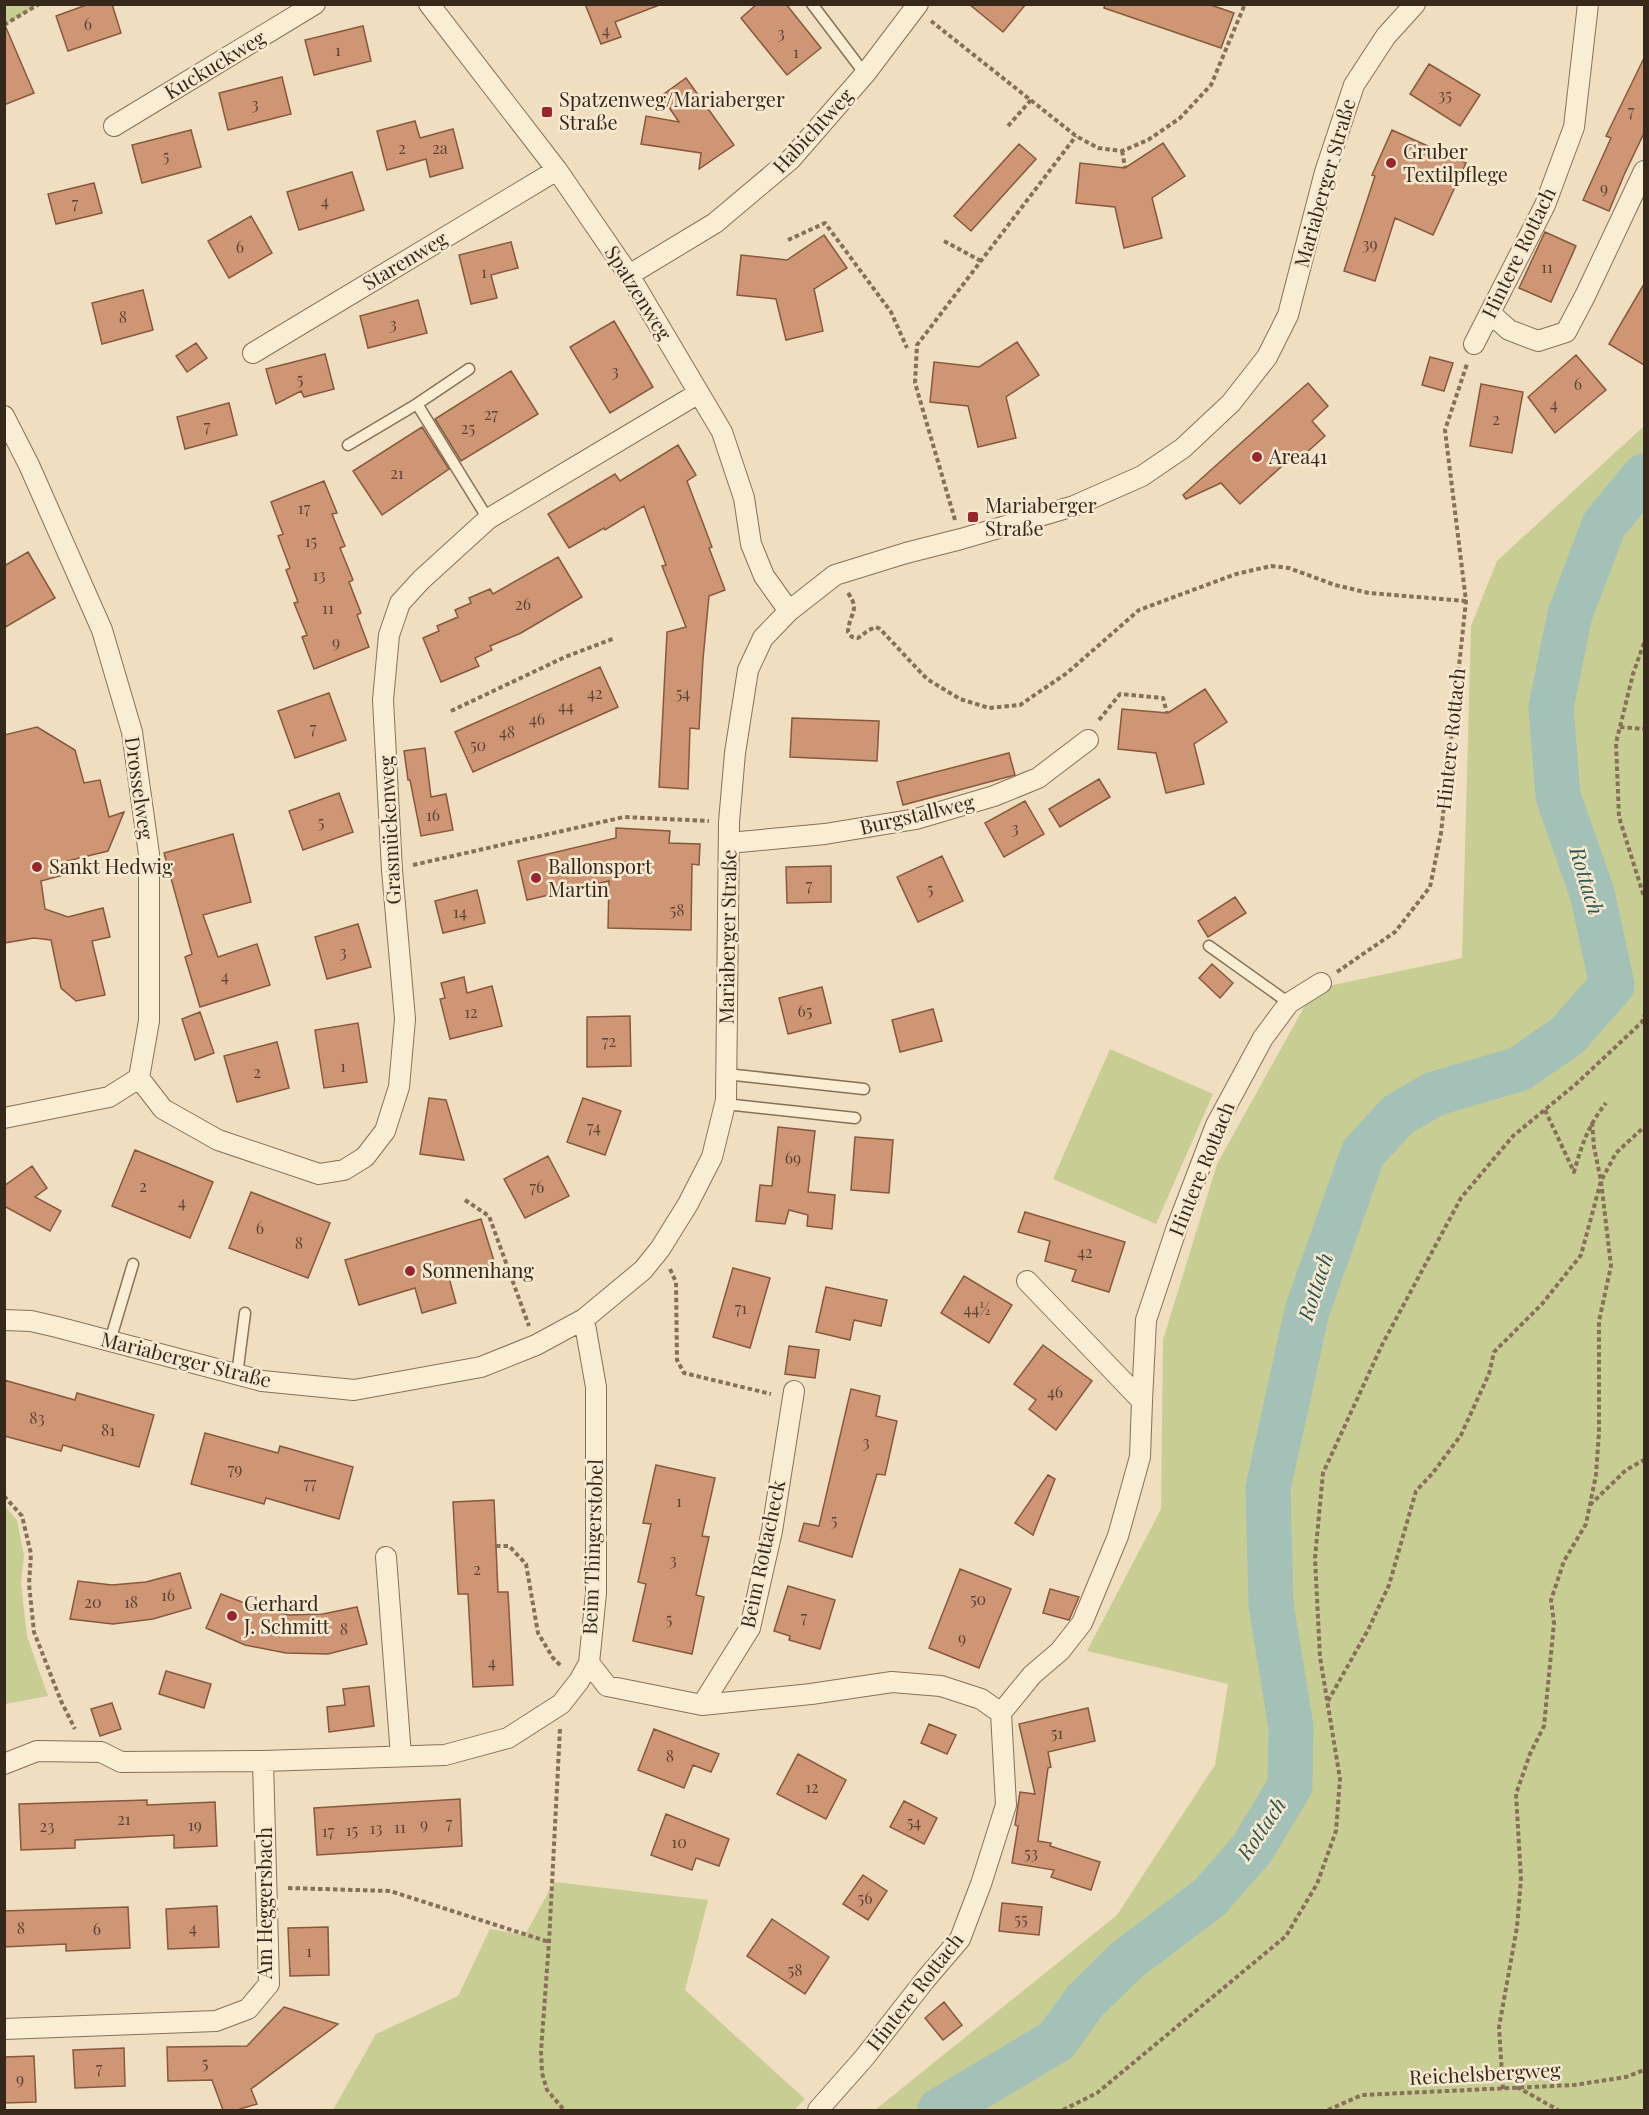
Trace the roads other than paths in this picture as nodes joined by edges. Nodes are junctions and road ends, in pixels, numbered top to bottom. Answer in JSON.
{"nodes":[{"id":1,"x":315,"y":4,"type":"edge"},
{"id":2,"x":429,"y":4,"type":"edge"},
{"id":3,"x":812,"y":4,"type":"edge"},
{"id":4,"x":1415,"y":4,"type":"edge"},
{"id":5,"x":1588,"y":4,"type":"edge"},
{"id":6,"x":917,"y":6,"type":"edge"},
{"id":7,"x":865,"y":74,"type":"junction"},
{"id":8,"x":114,"y":126,"type":"dead end"},
{"id":9,"x":557,"y":170,"type":"junction"},
{"id":10,"x":1644,"y":171,"type":"edge"},
{"id":11,"x":629,"y":275,"type":"junction"},
{"id":12,"x":1490,"y":313,"type":"junction"},
{"id":13,"x":1474,"y":344,"type":"road end"},
{"id":14,"x":253,"y":353,"type":"dead end"},
{"id":15,"x":469,"y":369,"type":"dead end"},
{"id":16,"x":699,"y":393,"type":"junction"},
{"id":17,"x":417,"y":404,"type":"junction"},
{"id":18,"x":4,"y":416,"type":"edge"},
{"id":19,"x":348,"y":446,"type":"dead end"},
{"id":20,"x":488,"y":519,"type":"junction"},
{"id":21,"x":789,"y":611,"type":"junction"},
{"id":22,"x":1088,"y":740,"type":"dead end"},
{"id":23,"x":729,"y":843,"type":"junction"},
{"id":24,"x":1209,"y":946,"type":"dead end"},
{"id":25,"x":1321,"y":983,"type":"road end"},
{"id":26,"x":1289,"y":1003,"type":"junction"},
{"id":27,"x":726,"y":1074,"type":"junction"},
{"id":28,"x":139,"y":1078,"type":"junction"},
{"id":29,"x":864,"y":1089,"type":"dead end"},
{"id":30,"x":725,"y":1104,"type":"junction"},
{"id":31,"x":4,"y":1118,"type":"edge"},
{"id":32,"x":855,"y":1118,"type":"dead end"},
{"id":33,"x":132,"y":1264,"type":"dead end"},
{"id":34,"x":1027,"y":1281,"type":"dead end"},
{"id":35,"x":245,"y":1313,"type":"dead end"},
{"id":36,"x":584,"y":1319,"type":"junction"},
{"id":37,"x":4,"y":1320,"type":"edge"},
{"id":38,"x":110,"y":1341,"type":"junction"},
{"id":39,"x":237,"y":1375,"type":"junction"},
{"id":40,"x":793,"y":1396,"type":"road end"},
{"id":41,"x":1142,"y":1401,"type":"junction"},
{"id":42,"x":386,"y":1557,"type":"dead end"},
{"id":43,"x":589,"y":1663,"type":"junction"},
{"id":44,"x":702,"y":1705,"type":"junction"},
{"id":45,"x":1001,"y":1713,"type":"junction"},
{"id":46,"x":401,"y":1756,"type":"junction"},
{"id":47,"x":263,"y":1761,"type":"junction"},
{"id":48,"x":4,"y":1764,"type":"edge"},
{"id":49,"x":4,"y":2029,"type":"edge"},
{"id":50,"x":818,"y":2110,"type":"edge"}],
"edges":[{"from":1,"to":8,"type":"street","name":"Kuckuckweg"},
{"from":2,"to":9,"type":"street","name":"Spatzenweg"},
{"from":3,"to":7,"type":"lane"},
{"from":4,"to":21,"type":"street","name":"Mariaberger Straße"},
{"from":5,"to":12,"type":"street","name":"Hintere Rottach"},
{"from":6,"to":7,"type":"street","name":"Habichtweg"},
{"from":7,"to":11,"type":"street","name":"Habichtweg"},
{"from":9,"to":11,"type":"street","name":"Spatzenweg"},
{"from":9,"to":14,"type":"street","name":"Starenweg"},
{"from":10,"to":12,"type":"street"},
{"from":11,"to":16,"type":"street","name":"Spatzenweg"},
{"from":12,"to":13,"type":"street","name":"Hintere Rottach"},
{"from":15,"to":17,"type":"lane"},
{"from":16,"to":20,"type":"street","name":"Grasmückenweg"},
{"from":16,"to":21,"type":"street","name":"Spatzenweg"},
{"from":17,"to":19,"type":"lane"},
{"from":17,"to":20,"type":"lane"},
{"from":18,"to":28,"type":"street","name":"Drosselweg"},
{"from":20,"to":28,"type":"street","name":"Grasmückenweg"},
{"from":21,"to":23,"type":"street","name":"Mariaberger Straße"},
{"from":22,"to":23,"type":"street","name":"Burgstallweg"},
{"from":23,"to":27,"type":"street","name":"Mariaberger Straße"},
{"from":24,"to":26,"type":"lane"},
{"from":25,"to":26,"type":"street","name":"Hintere Rottach"},
{"from":26,"to":41,"type":"street","name":"Hintere Rottach"},
{"from":27,"to":29,"type":"lane"},
{"from":27,"to":30,"type":"street","name":"Mariaberger Straße"},
{"from":28,"to":31,"type":"street"},
{"from":30,"to":32,"type":"lane"},
{"from":30,"to":36,"type":"street","name":"Mariaberger Straße"},
{"from":33,"to":38,"type":"lane"},
{"from":34,"to":41,"type":"street"},
{"from":35,"to":39,"type":"lane"},
{"from":36,"to":39,"type":"street","name":"Mariaberger Straße"},
{"from":36,"to":43,"type":"street","name":"Beim Thingerstobel"},
{"from":37,"to":38,"type":"street","name":"Mariaberger Straße"},
{"from":38,"to":39,"type":"street","name":"Mariaberger Straße"},
{"from":40,"to":44,"type":"street","name":"Beim Rottacheck"},
{"from":41,"to":45,"type":"street","name":"Hintere Rottach"},
{"from":42,"to":46,"type":"street"},
{"from":43,"to":44,"type":"street"},
{"from":43,"to":46,"type":"street","name":"Beim Thingerstobel"},
{"from":44,"to":45,"type":"street"},
{"from":45,"to":50,"type":"street","name":"Hintere Rottach"},
{"from":46,"to":47,"type":"street","name":"Beim Thingerstobel"},
{"from":47,"to":48,"type":"street","name":"Beim Thingerstobel"},
{"from":47,"to":49,"type":"street","name":"Am Heggersbach"}]}
